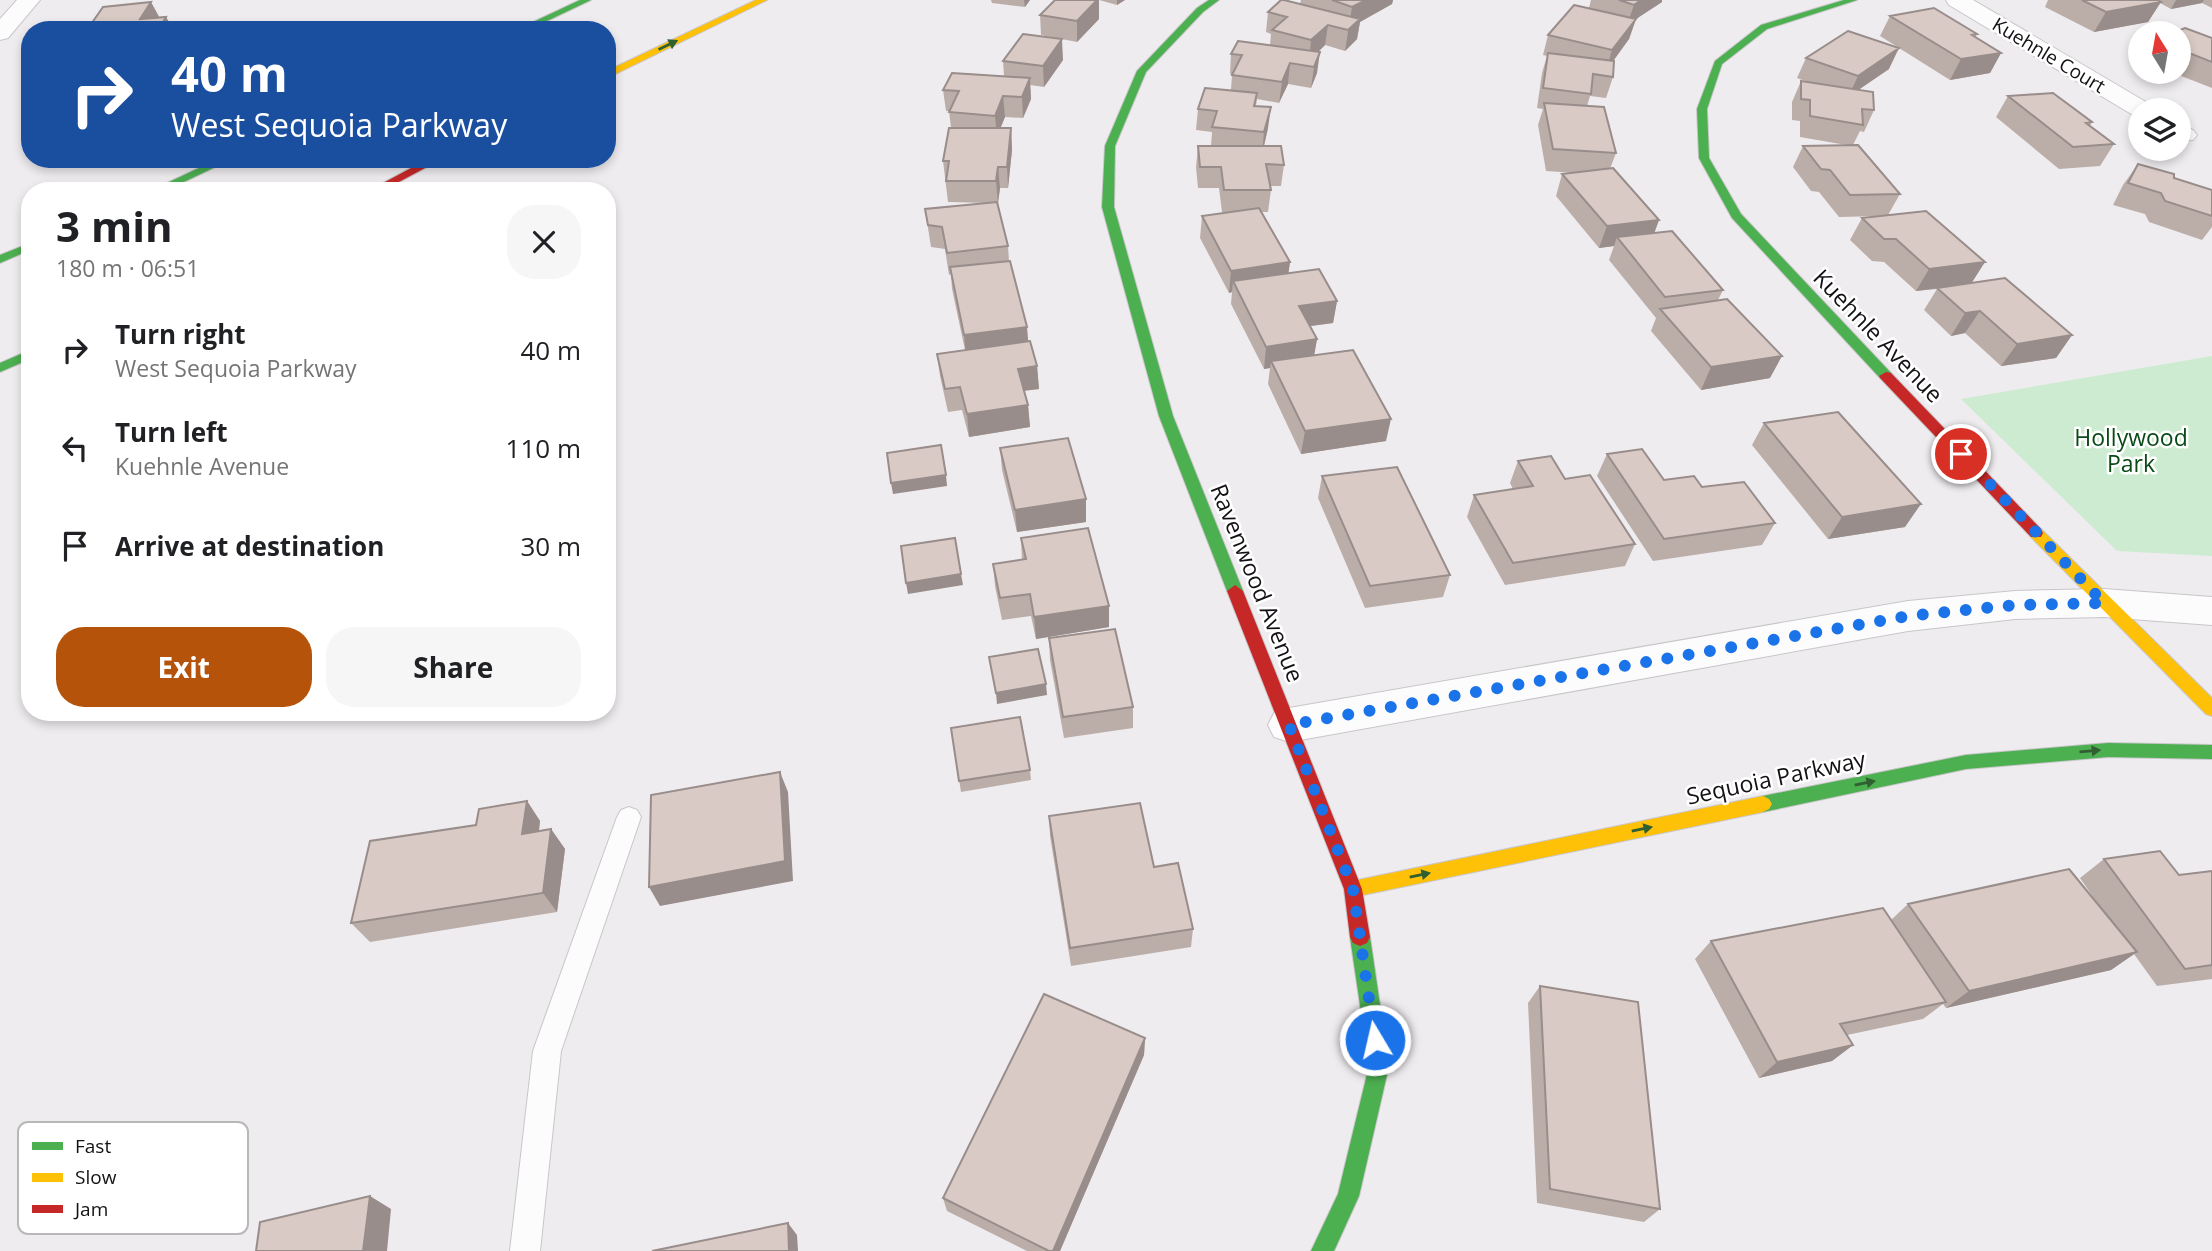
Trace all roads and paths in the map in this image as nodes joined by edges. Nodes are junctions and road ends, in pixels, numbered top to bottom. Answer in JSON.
{"nodes":[{"id":1,"x":29,"y":0,"type":"edge"},
{"id":2,"x":587,"y":0,"type":"edge"},
{"id":3,"x":763,"y":0,"type":"edge"},
{"id":4,"x":1215,"y":0,"type":"edge"},
{"id":5,"x":1853,"y":0,"type":"edge"},
{"id":6,"x":1956,"y":0,"type":"edge"},
{"id":7,"x":540,"y":21,"type":"edge"},
{"id":8,"x":0,"y":33,"type":"edge"},
{"id":9,"x":616,"y":71,"type":"edge"},
{"id":10,"x":2128,"y":102,"type":"edge"},
{"id":11,"x":207,"y":168,"type":"edge"},
{"id":12,"x":419,"y":168,"type":"edge"},
{"id":13,"x":175,"y":182,"type":"edge"},
{"id":14,"x":391,"y":182,"type":"edge"},
{"id":15,"x":21,"y":250,"type":"edge"},
{"id":16,"x":0,"y":259,"type":"edge"},
{"id":17,"x":21,"y":358,"type":"edge"},
{"id":18,"x":0,"y":368,"type":"edge"},
{"id":19,"x":2104,"y":603,"type":"junction"},
{"id":20,"x":2212,"y":611,"type":"edge"},
{"id":21,"x":2212,"y":709,"type":"edge"},
{"id":22,"x":1289,"y":725,"type":"junction"},
{"id":23,"x":2212,"y":752,"type":"edge"},
{"id":24,"x":629,"y":817,"type":"dead end"},
{"id":25,"x":1353,"y":889,"type":"junction"},
{"id":26,"x":525,"y":1251,"type":"edge"},
{"id":27,"x":1322,"y":1251,"type":"edge"}],
"edges":[{"from":1,"to":8,"type":"street"},
{"from":2,"to":7,"type":"main road"},
{"from":9,"to":3,"type":"main road","one_way":true},
{"from":4,"to":22,"type":"main road","name":"Ravenwood Avenue"},
{"from":5,"to":19,"type":"main road","name":"Kuehnle Avenue"},
{"from":6,"to":10,"type":"street","name":"Kuehnle Court"},
{"from":11,"to":13,"type":"main road"},
{"from":12,"to":14,"type":"main road"},
{"from":15,"to":16,"type":"main road"},
{"from":17,"to":18,"type":"main road"},
{"from":19,"to":20,"type":"street"},
{"from":19,"to":21,"type":"main road","name":"Kuehnle Avenue"},
{"from":19,"to":22,"type":"street"},
{"from":22,"to":25,"type":"main road","name":"Ravenwood Avenue"},
{"from":25,"to":23,"type":"main road","name":"Sequoia Parkway","one_way":true},
{"from":24,"to":26,"type":"lane"},
{"from":25,"to":27,"type":"main road","name":"Ravenwood Avenue"}]}
